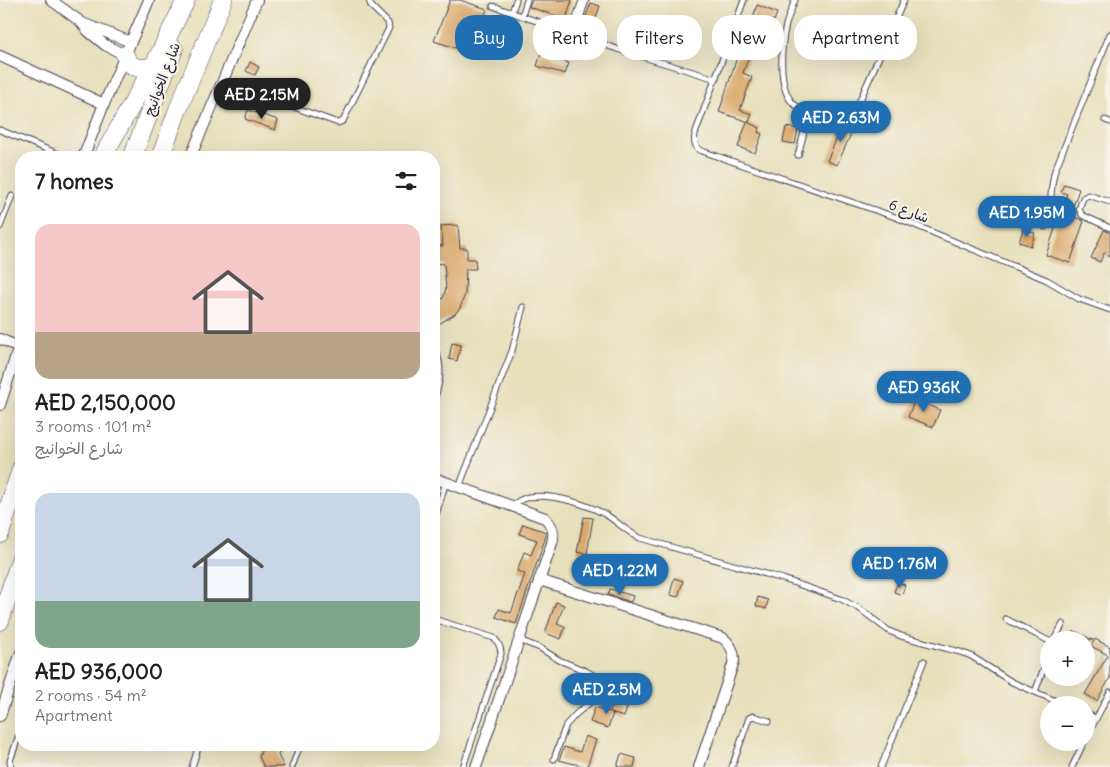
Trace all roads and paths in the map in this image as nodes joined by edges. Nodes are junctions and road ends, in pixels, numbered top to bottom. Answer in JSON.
{"nodes":[{"id":1,"x":51,"y":0,"type":"edge"},
{"id":2,"x":149,"y":0,"type":"edge"},
{"id":3,"x":186,"y":0,"type":"edge"},
{"id":4,"x":193,"y":0,"type":"edge"},
{"id":5,"x":223,"y":0,"type":"edge"},
{"id":6,"x":257,"y":0,"type":"edge"},
{"id":7,"x":369,"y":0,"type":"edge"},
{"id":8,"x":516,"y":0,"type":"edge"},
{"id":9,"x":527,"y":0,"type":"edge"},
{"id":10,"x":582,"y":0,"type":"edge"},
{"id":11,"x":586,"y":0,"type":"edge"},
{"id":12,"x":744,"y":0,"type":"edge"},
{"id":13,"x":796,"y":0,"type":"edge"},
{"id":14,"x":904,"y":0,"type":"edge"},
{"id":15,"x":493,"y":6,"type":"dead end"},
{"id":16,"x":512,"y":12,"type":"junction"},
{"id":17,"x":520,"y":15,"type":"edge"},
{"id":18,"x":522,"y":15,"type":"edge"},
{"id":19,"x":578,"y":15,"type":"edge"},
{"id":20,"x":580,"y":15,"type":"edge"},
{"id":21,"x":1110,"y":34,"type":"edge"},
{"id":22,"x":607,"y":44,"type":"edge"},
{"id":23,"x":128,"y":49,"type":"junction"},
{"id":24,"x":0,"y":56,"type":"edge"},
{"id":25,"x":153,"y":67,"type":"junction"},
{"id":26,"x":716,"y":79,"type":"junction"},
{"id":27,"x":255,"y":92,"type":"dead end"},
{"id":28,"x":104,"y":104,"type":"junction"},
{"id":29,"x":810,"y":114,"type":"junction"},
{"id":30,"x":0,"y":130,"type":"edge"},
{"id":31,"x":51,"y":151,"type":"edge"},
{"id":32,"x":87,"y":151,"type":"edge"},
{"id":33,"x":106,"y":151,"type":"edge"},
{"id":34,"x":135,"y":151,"type":"edge"},
{"id":35,"x":163,"y":151,"type":"edge"},
{"id":36,"x":193,"y":151,"type":"edge"},
{"id":37,"x":798,"y":155,"type":"dead end"},
{"id":38,"x":12,"y":196,"type":"dead end"},
{"id":39,"x":1110,"y":202,"type":"edge"},
{"id":40,"x":0,"y":227,"type":"edge"},
{"id":41,"x":1045,"y":227,"type":"dead end"},
{"id":42,"x":1110,"y":228,"type":"edge"},
{"id":43,"x":523,"y":307,"type":"dead end"},
{"id":44,"x":1110,"y":310,"type":"edge"},
{"id":45,"x":0,"y":339,"type":"edge"},
{"id":46,"x":15,"y":342,"type":"edge"},
{"id":47,"x":15,"y":358,"type":"edge"},
{"id":48,"x":440,"y":362,"type":"edge"},
{"id":49,"x":440,"y":378,"type":"edge"},
{"id":50,"x":0,"y":405,"type":"edge"},
{"id":51,"x":440,"y":480,"type":"edge"},
{"id":52,"x":446,"y":482,"type":"junction"},
{"id":53,"x":459,"y":487,"type":"junction"},
{"id":54,"x":15,"y":488,"type":"edge"},
{"id":55,"x":440,"y":502,"type":"edge"},
{"id":56,"x":511,"y":506,"type":"junction"},
{"id":57,"x":0,"y":534,"type":"edge"},
{"id":58,"x":15,"y":575,"type":"edge"},
{"id":59,"x":539,"y":580,"type":"junction"},
{"id":60,"x":1006,"y":619,"type":"dead end"},
{"id":61,"x":0,"y":621,"type":"edge"},
{"id":62,"x":440,"y":621,"type":"edge"},
{"id":63,"x":1063,"y":624,"type":"dead end"},
{"id":64,"x":1059,"y":631,"type":"edge"},
{"id":65,"x":1040,"y":636,"type":"edge"},
{"id":66,"x":519,"y":640,"type":"junction"},
{"id":67,"x":924,"y":661,"type":"dead end"},
{"id":68,"x":15,"y":670,"type":"edge"},
{"id":69,"x":1040,"y":678,"type":"edge"},
{"id":70,"x":1035,"y":692,"type":"junction"},
{"id":71,"x":1110,"y":692,"type":"edge"},
{"id":72,"x":1044,"y":696,"type":"edge"},
{"id":73,"x":0,"y":716,"type":"edge"},
{"id":74,"x":1096,"y":718,"type":"edge"},
{"id":75,"x":769,"y":721,"type":"dead end"},
{"id":76,"x":15,"y":746,"type":"edge"},
{"id":77,"x":197,"y":751,"type":"edge"},
{"id":78,"x":298,"y":751,"type":"edge"},
{"id":79,"x":1080,"y":751,"type":"edge"},
{"id":80,"x":554,"y":759,"type":"dead end"},
{"id":81,"x":11,"y":767,"type":"edge"},
{"id":82,"x":192,"y":767,"type":"edge"},
{"id":83,"x":292,"y":767,"type":"edge"},
{"id":84,"x":463,"y":767,"type":"edge"},
{"id":85,"x":476,"y":767,"type":"edge"},
{"id":86,"x":699,"y":767,"type":"edge"},
{"id":87,"x":732,"y":767,"type":"edge"},
{"id":88,"x":881,"y":767,"type":"edge"},
{"id":89,"x":1072,"y":767,"type":"edge"}],
"edges":[{"from":1,"to":23,"type":"street"},
{"from":2,"to":23,"type":"street"},
{"from":3,"to":25,"type":"highway"},
{"from":4,"to":34,"type":"highway","name":"شارع الخوانيج"},
{"from":5,"to":35,"type":"highway","name":"شارع الخوانيج"},
{"from":6,"to":36,"type":"street"},
{"from":7,"to":27,"type":"lane"},
{"from":8,"to":16,"type":"lane"},
{"from":9,"to":18,"type":"lane"},
{"from":10,"to":19,"type":"lane"},
{"from":11,"to":20,"type":"lane"},
{"from":12,"to":26,"type":"lane"},
{"from":13,"to":29,"type":"lane"},
{"from":14,"to":29,"type":"lane"},
{"from":15,"to":16,"type":"lane"},
{"from":16,"to":17,"type":"lane"},
{"from":21,"to":41,"type":"lane"},
{"from":22,"to":26,"type":"lane"},
{"from":23,"to":25,"type":"highway"},
{"from":23,"to":28,"type":"street"},
{"from":24,"to":28,"type":"street"},
{"from":25,"to":33,"type":"highway"},
{"from":26,"to":44,"type":"lane","name":"شارع 6"},
{"from":28,"to":32,"type":"street"},
{"from":29,"to":37,"type":"lane"},
{"from":30,"to":31,"type":"lane"},
{"from":38,"to":40,"type":"lane"},
{"from":39,"to":42,"type":"lane"},
{"from":43,"to":53,"type":"lane"},
{"from":45,"to":46,"type":"street"},
{"from":47,"to":50,"type":"street"},
{"from":48,"to":49,"type":"lane"},
{"from":51,"to":52,"type":"street"},
{"from":52,"to":53,"type":"street"},
{"from":52,"to":55,"type":"lane"},
{"from":53,"to":56,"type":"street"},
{"from":54,"to":57,"type":"highway"},
{"from":56,"to":59,"type":"street"},
{"from":56,"to":70,"type":"lane"},
{"from":58,"to":61,"type":"highway"},
{"from":59,"to":66,"type":"street"},
{"from":59,"to":86,"type":"street"},
{"from":60,"to":65,"type":"lane"},
{"from":62,"to":84,"type":"lane"},
{"from":63,"to":64,"type":"lane"},
{"from":66,"to":80,"type":"lane"},
{"from":66,"to":85,"type":"street"},
{"from":67,"to":88,"type":"lane"},
{"from":68,"to":73,"type":"street"},
{"from":69,"to":70,"type":"lane"},
{"from":70,"to":72,"type":"lane"},
{"from":71,"to":74,"type":"lane"},
{"from":75,"to":87,"type":"lane"},
{"from":76,"to":81,"type":"lane"},
{"from":77,"to":82,"type":"lane"},
{"from":78,"to":83,"type":"lane"},
{"from":79,"to":89,"type":"lane"}]}
